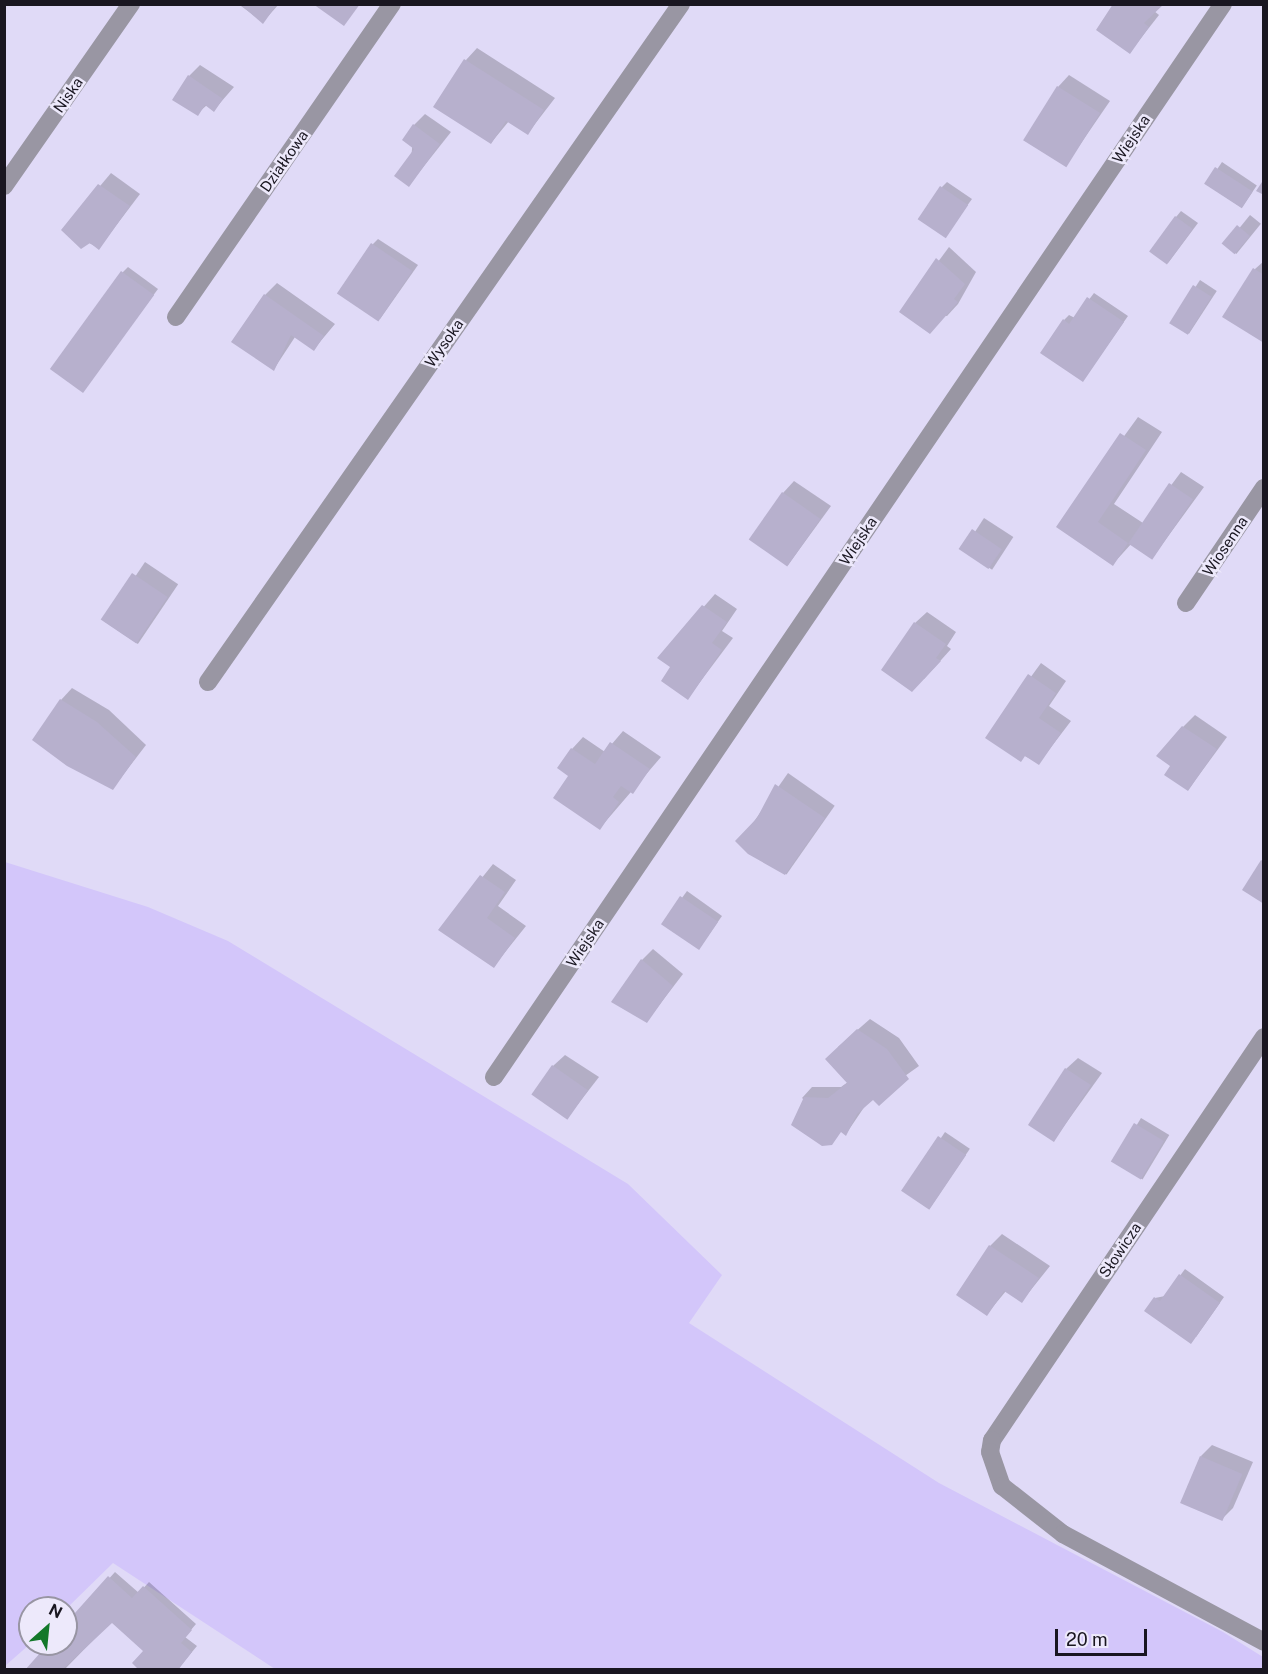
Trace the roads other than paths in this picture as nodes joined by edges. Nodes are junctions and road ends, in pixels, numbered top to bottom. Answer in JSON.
{"nodes":[{"id":1,"x":130,"y":4,"type":"edge"},
{"id":2,"x":392,"y":4,"type":"edge"},
{"id":3,"x":681,"y":4,"type":"edge"},
{"id":4,"x":1223,"y":4,"type":"edge"},
{"id":5,"x":4,"y":186,"type":"edge"},
{"id":6,"x":176,"y":317,"type":"dead end"},
{"id":7,"x":1263,"y":489,"type":"edge"},
{"id":8,"x":1186,"y":603,"type":"dead end"},
{"id":9,"x":208,"y":682,"type":"dead end"},
{"id":10,"x":1263,"y":1037,"type":"edge"},
{"id":11,"x":494,"y":1077,"type":"dead end"},
{"id":12,"x":1263,"y":1642,"type":"edge"}],
"edges":[{"from":1,"to":5,"type":"street","name":"Niska"},
{"from":2,"to":6,"type":"street","name":"Działkowa"},
{"from":3,"to":9,"type":"street","name":"Wysoka"},
{"from":4,"to":11,"type":"street","name":"Wiejska"},
{"from":7,"to":8,"type":"street","name":"Wiosenna"},
{"from":10,"to":12,"type":"street","name":"Słowicza"}]}
